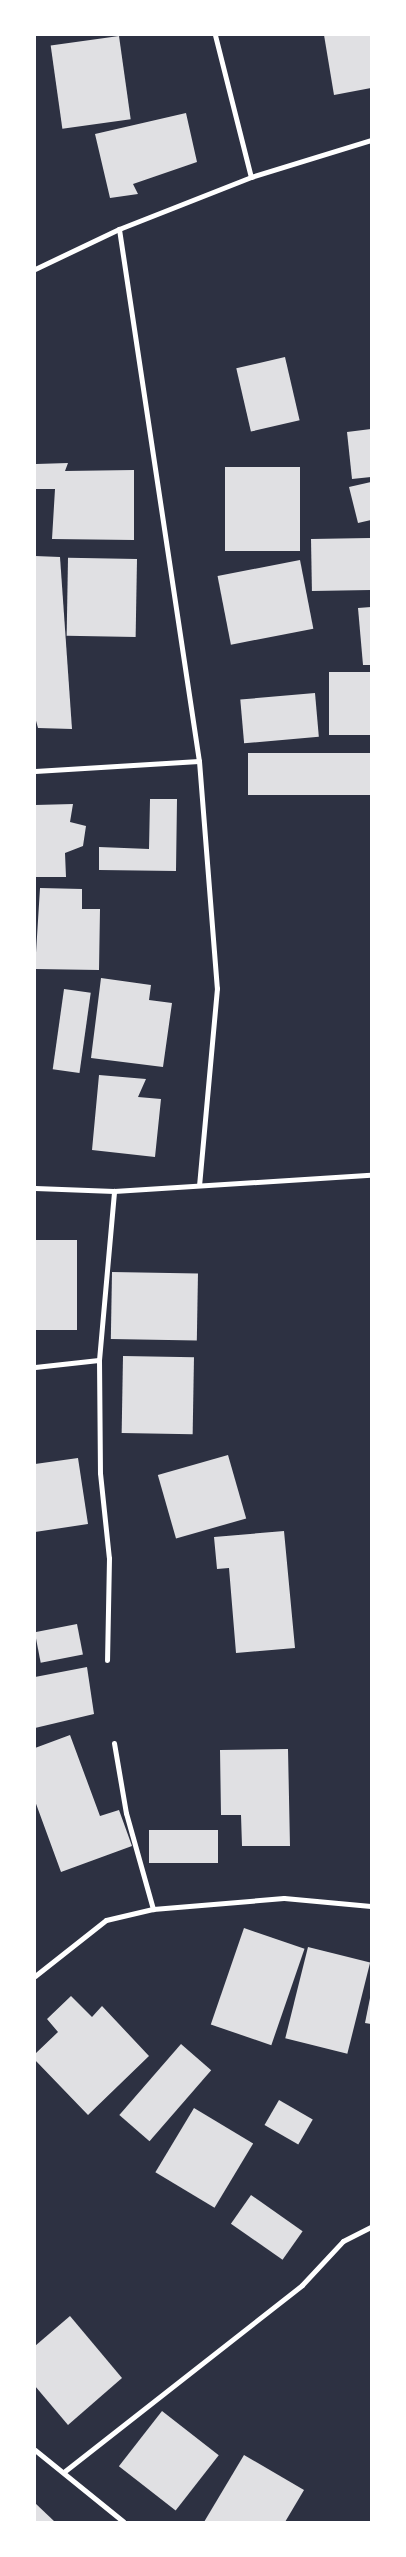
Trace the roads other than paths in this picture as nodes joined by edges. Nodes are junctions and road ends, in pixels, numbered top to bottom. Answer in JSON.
{"nodes":[{"id":1,"x":215,"y":35,"type":"edge"},
{"id":2,"x":371,"y":140,"type":"edge"},
{"id":3,"x":250,"y":177,"type":"junction"},
{"id":4,"x":119,"y":229,"type":"junction"},
{"id":5,"x":35,"y":270,"type":"edge"},
{"id":6,"x":199,"y":761,"type":"junction"},
{"id":7,"x":35,"y":771,"type":"edge"},
{"id":8,"x":371,"y":1175,"type":"edge"},
{"id":9,"x":199,"y":1184,"type":"junction"},
{"id":10,"x":35,"y":1188,"type":"edge"},
{"id":11,"x":114,"y":1191,"type":"junction"},
{"id":12,"x":99,"y":1360,"type":"junction"},
{"id":13,"x":35,"y":1367,"type":"edge"},
{"id":14,"x":107,"y":1660,"type":"dead end"},
{"id":15,"x":114,"y":1743,"type":"dead end"},
{"id":16,"x":371,"y":1906,"type":"edge"},
{"id":17,"x":153,"y":1909,"type":"junction"},
{"id":18,"x":35,"y":1976,"type":"edge"},
{"id":19,"x":371,"y":2227,"type":"edge"},
{"id":20,"x":35,"y":2450,"type":"edge"},
{"id":21,"x":65,"y":2471,"type":"junction"},
{"id":22,"x":124,"y":2522,"type":"edge"}],
"edges":[{"from":1,"to":3,"type":"street"},
{"from":2,"to":3,"type":"street"},
{"from":3,"to":4,"type":"street"},
{"from":4,"to":5,"type":"street"},
{"from":4,"to":6,"type":"street"},
{"from":6,"to":7,"type":"street"},
{"from":6,"to":9,"type":"street"},
{"from":8,"to":9,"type":"street"},
{"from":9,"to":11,"type":"street"},
{"from":10,"to":11,"type":"street"},
{"from":11,"to":12,"type":"street"},
{"from":12,"to":13,"type":"street"},
{"from":12,"to":14,"type":"street"},
{"from":15,"to":17,"type":"street"},
{"from":16,"to":17,"type":"street"},
{"from":17,"to":18,"type":"street"},
{"from":19,"to":21,"type":"street"},
{"from":20,"to":21,"type":"street"},
{"from":21,"to":22,"type":"street"}]}
